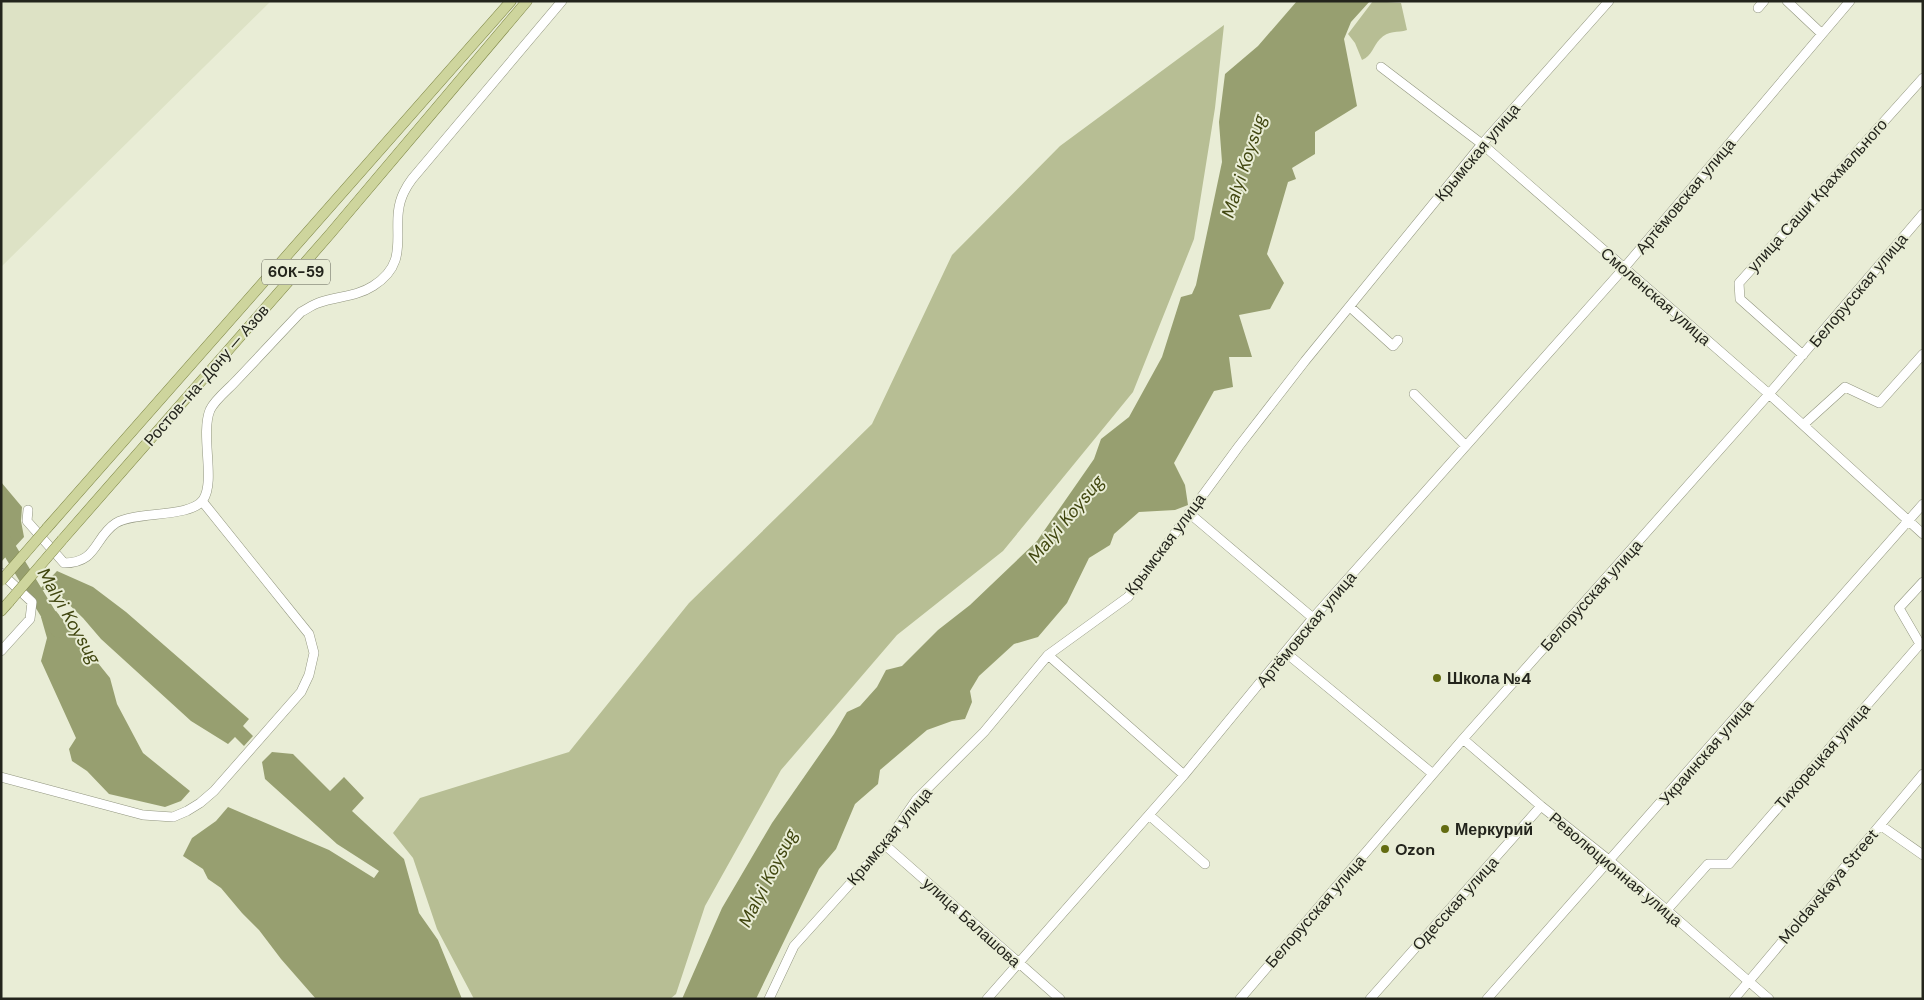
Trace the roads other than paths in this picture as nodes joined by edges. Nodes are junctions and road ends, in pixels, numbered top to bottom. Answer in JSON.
{"nodes":[{"id":1,"x":511,"y":1,"type":"edge"},
{"id":2,"x":527,"y":1,"type":"edge"},
{"id":3,"x":562,"y":1,"type":"edge"},
{"id":4,"x":1609,"y":1,"type":"edge"},
{"id":5,"x":1787,"y":1,"type":"edge"},
{"id":6,"x":1850,"y":1,"type":"edge"},
{"id":7,"x":1822,"y":34,"type":"junction"},
{"id":8,"x":1381,"y":67,"type":"dead end"},
{"id":9,"x":1923,"y":78,"type":"edge"},
{"id":10,"x":1482,"y":144,"type":"junction"},
{"id":11,"x":1923,"y":214,"type":"edge"},
{"id":12,"x":1624,"y":268,"type":"junction"},
{"id":13,"x":1350,"y":307,"type":"junction"},
{"id":14,"x":1398,"y":340,"type":"dead end"},
{"id":15,"x":1923,"y":354,"type":"edge"},
{"id":16,"x":1803,"y":355,"type":"junction"},
{"id":17,"x":1414,"y":394,"type":"dead end"},
{"id":18,"x":1769,"y":394,"type":"junction"},
{"id":19,"x":1803,"y":425,"type":"junction"},
{"id":20,"x":1466,"y":446,"type":"junction"},
{"id":21,"x":202,"y":501,"type":"junction"},
{"id":22,"x":1923,"y":504,"type":"edge"},
{"id":23,"x":28,"y":510,"type":"dead end"},
{"id":24,"x":1189,"y":513,"type":"junction"},
{"id":25,"x":1909,"y":521,"type":"junction"},
{"id":26,"x":1923,"y":534,"type":"edge"},
{"id":27,"x":1,"y":573,"type":"edge"},
{"id":28,"x":1,"y":581,"type":"edge"},
{"id":29,"x":1923,"y":582,"type":"edge"},
{"id":30,"x":1,"y":611,"type":"edge"},
{"id":31,"x":1313,"y":618,"type":"junction"},
{"id":32,"x":1,"y":651,"type":"edge"},
{"id":33,"x":1285,"y":652,"type":"junction"},
{"id":34,"x":1048,"y":655,"type":"junction"},
{"id":35,"x":1463,"y":739,"type":"junction"},
{"id":36,"x":1433,"y":774,"type":"junction"},
{"id":37,"x":1923,"y":774,"type":"edge"},
{"id":38,"x":1184,"y":775,"type":"junction"},
{"id":39,"x":1,"y":778,"type":"edge"},
{"id":40,"x":1541,"y":806,"type":"junction"},
{"id":41,"x":1149,"y":815,"type":"junction"},
{"id":42,"x":1880,"y":825,"type":"junction"},
{"id":43,"x":885,"y":845,"type":"junction"},
{"id":44,"x":1923,"y":855,"type":"edge"},
{"id":45,"x":1610,"y":861,"type":"junction"},
{"id":46,"x":1205,"y":864,"type":"dead end"},
{"id":47,"x":1666,"y":911,"type":"junction"},
{"id":48,"x":1018,"y":962,"type":"junction"},
{"id":49,"x":1748,"y":981,"type":"junction"},
{"id":50,"x":769,"y":999,"type":"edge"},
{"id":51,"x":987,"y":999,"type":"edge"},
{"id":52,"x":1060,"y":999,"type":"edge"},
{"id":53,"x":1240,"y":999,"type":"edge"},
{"id":54,"x":1370,"y":999,"type":"edge"},
{"id":55,"x":1487,"y":999,"type":"edge"},
{"id":56,"x":1734,"y":999,"type":"edge"},
{"id":57,"x":1769,"y":999,"type":"edge"}],
"edges":[{"from":1,"to":28,"type":"main road","name":"Ростов-на-Дону — Азов","number":"60К-59","bridge":true},
{"from":2,"to":30,"type":"main road","name":"Ростов-на-Дону — Азов","number":"60К-59","bridge":true},
{"from":3,"to":21,"type":"street"},
{"from":4,"to":10,"type":"street","name":"Крымская улица"},
{"from":5,"to":7,"type":"street"},
{"from":6,"to":7,"type":"street","name":"Артёмовская улица"},
{"from":7,"to":12,"type":"street","name":"Артёмовская улица"},
{"from":8,"to":10,"type":"street","name":"Смоленская улица"},
{"from":9,"to":16,"type":"street","name":"улица Саши Крахмального"},
{"from":10,"to":12,"type":"street","name":"Смоленская улица"},
{"from":10,"to":13,"type":"street","name":"Крымская улица"},
{"from":11,"to":16,"type":"street","name":"Белорусская улица"},
{"from":12,"to":18,"type":"street","name":"Смоленская улица"},
{"from":12,"to":20,"type":"street","name":"Артёмовская улица"},
{"from":13,"to":14,"type":"street"},
{"from":13,"to":24,"type":"street","name":"Крымская улица"},
{"from":15,"to":19,"type":"street"},
{"from":16,"to":18,"type":"street","name":"Белорусская улица"},
{"from":17,"to":20,"type":"street"},
{"from":18,"to":19,"type":"street","name":"Смоленская улица"},
{"from":18,"to":35,"type":"street","name":"Белорусская улица"},
{"from":19,"to":25,"type":"street","name":"Смоленская улица"},
{"from":20,"to":31,"type":"street","name":"Артёмовская улица"},
{"from":21,"to":23,"type":"street"},
{"from":21,"to":39,"type":"street"},
{"from":22,"to":25,"type":"street","name":"Украинская улица"},
{"from":24,"to":31,"type":"street"},
{"from":24,"to":34,"type":"street","name":"Крымская улица"},
{"from":25,"to":26,"type":"street","name":"Смоленская улица"},
{"from":25,"to":45,"type":"street","name":"Украинская улица"},
{"from":27,"to":32,"type":"street"},
{"from":29,"to":47,"type":"street","name":"Тихорецкая улица"},
{"from":31,"to":33,"type":"street","name":"Артёмовская улица"},
{"from":33,"to":36,"type":"street"},
{"from":33,"to":38,"type":"street","name":"Артёмовская улица"},
{"from":34,"to":38,"type":"street"},
{"from":34,"to":43,"type":"street","name":"Крымская улица"},
{"from":35,"to":36,"type":"street","name":"Белорусская улица"},
{"from":35,"to":40,"type":"street","name":"Революционная улица"},
{"from":36,"to":53,"type":"street","name":"Белорусская улица"},
{"from":37,"to":42,"type":"street","name":"Moldavskaya Street"},
{"from":38,"to":41,"type":"street","name":"Артёмовская улица"},
{"from":40,"to":45,"type":"street","name":"Революционная улица"},
{"from":40,"to":54,"type":"street","name":"Одесская улица"},
{"from":41,"to":46,"type":"street"},
{"from":41,"to":48,"type":"street","name":"Артёмовская улица"},
{"from":42,"to":44,"type":"street"},
{"from":42,"to":49,"type":"street","name":"Moldavskaya Street"},
{"from":43,"to":48,"type":"street","name":"улица Балашова"},
{"from":43,"to":50,"type":"street","name":"Крымская улица"},
{"from":45,"to":47,"type":"street","name":"Революционная улица"},
{"from":45,"to":55,"type":"street","name":"Украинская улица"},
{"from":47,"to":49,"type":"street","name":"Революционная улица"},
{"from":48,"to":51,"type":"street","name":"Артёмовская улица"},
{"from":48,"to":52,"type":"street","name":"улица Балашова"},
{"from":49,"to":56,"type":"street","name":"Moldavskaya Street"},
{"from":49,"to":57,"type":"street","name":"Революционная улица"}]}
